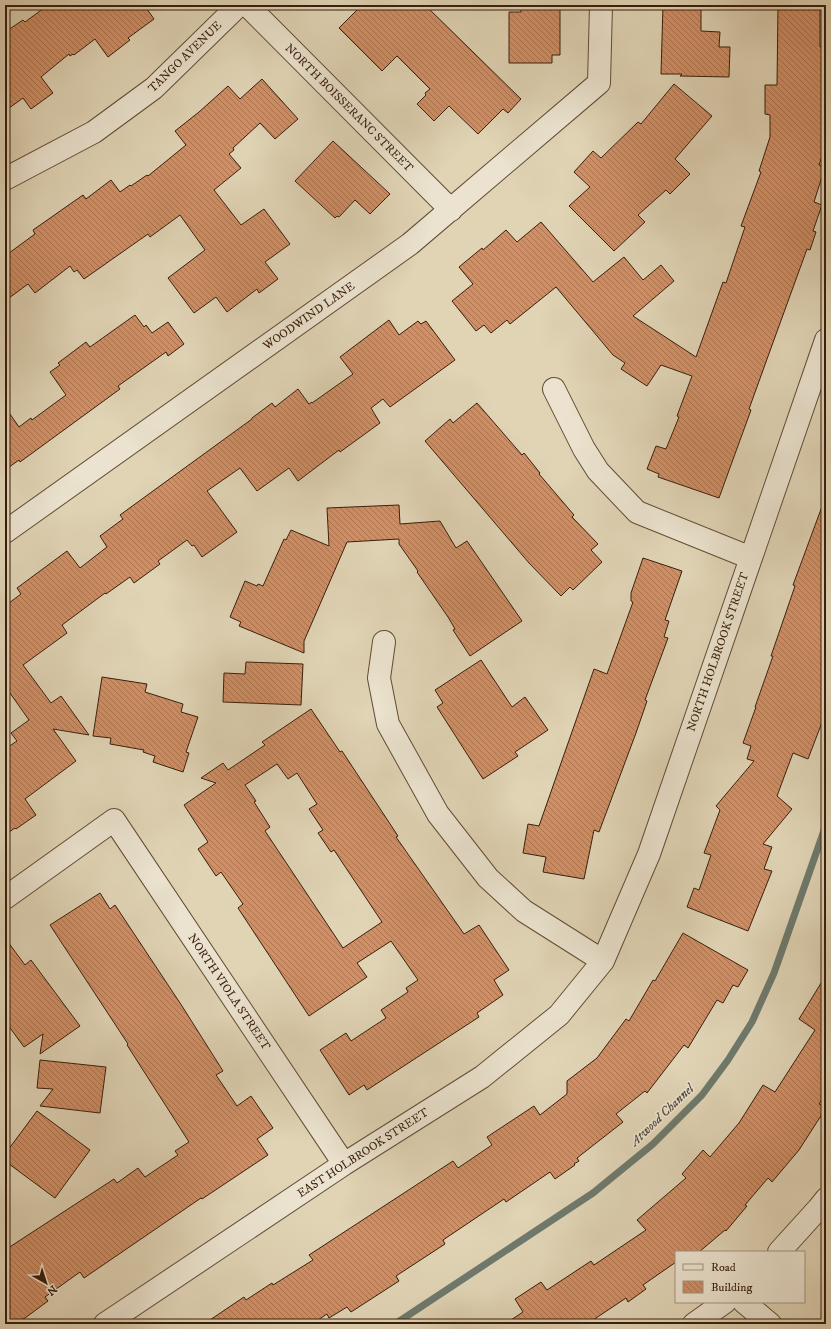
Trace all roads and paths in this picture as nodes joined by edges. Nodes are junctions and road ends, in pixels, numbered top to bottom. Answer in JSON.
{"nodes":[{"id":1,"x":239,"y":5,"type":"edge"},
{"id":2,"x":247,"y":5,"type":"edge"},
{"id":3,"x":601,"y":5,"type":"edge"},
{"id":4,"x":5,"y":179,"type":"edge"},
{"id":5,"x":451,"y":210,"type":"junction"},
{"id":6,"x":826,"y":340,"type":"edge"},
{"id":7,"x":554,"y":389,"type":"dead end"},
{"id":8,"x":5,"y":532,"type":"edge"},
{"id":9,"x":751,"y":558,"type":"junction"},
{"id":10,"x":384,"y":642,"type":"dead end"},
{"id":11,"x":5,"y":898,"type":"edge"},
{"id":12,"x":603,"y":961,"type":"junction"},
{"id":13,"x":344,"y":1164,"type":"junction"},
{"id":14,"x":826,"y":1199,"type":"edge"},
{"id":15,"x":780,"y":1251,"type":"edge"},
{"id":16,"x":724,"y":1303,"type":"edge"},
{"id":17,"x":745,"y":1303,"type":"edge"},
{"id":18,"x":105,"y":1324,"type":"edge"},
{"id":19,"x":694,"y":1324,"type":"edge"},
{"id":20,"x":770,"y":1324,"type":"edge"}],
"edges":[{"from":1,"to":4,"type":"street","name":"TANGO AVENUE"},
{"from":2,"to":5,"type":"street","name":"NORTH BOISSERANC STREET"},
{"from":3,"to":5,"type":"street","name":"WOODWIND LANE"},
{"from":5,"to":8,"type":"street","name":"WOODWIND LANE"},
{"from":6,"to":9,"type":"street","name":"NORTH HOLBROOK STREET"},
{"from":7,"to":9,"type":"street"},
{"from":9,"to":12,"type":"street","name":"NORTH HOLBROOK STREET"},
{"from":10,"to":12,"type":"street"},
{"from":11,"to":13,"type":"street","name":"NORTH VIOLA STREET"},
{"from":12,"to":13,"type":"street","name":"EAST HOLBROOK STREET"},
{"from":13,"to":18,"type":"street","name":"EAST HOLBROOK STREET"},
{"from":14,"to":15,"type":"street"},
{"from":16,"to":19,"type":"street"},
{"from":17,"to":20,"type":"street"}]}
